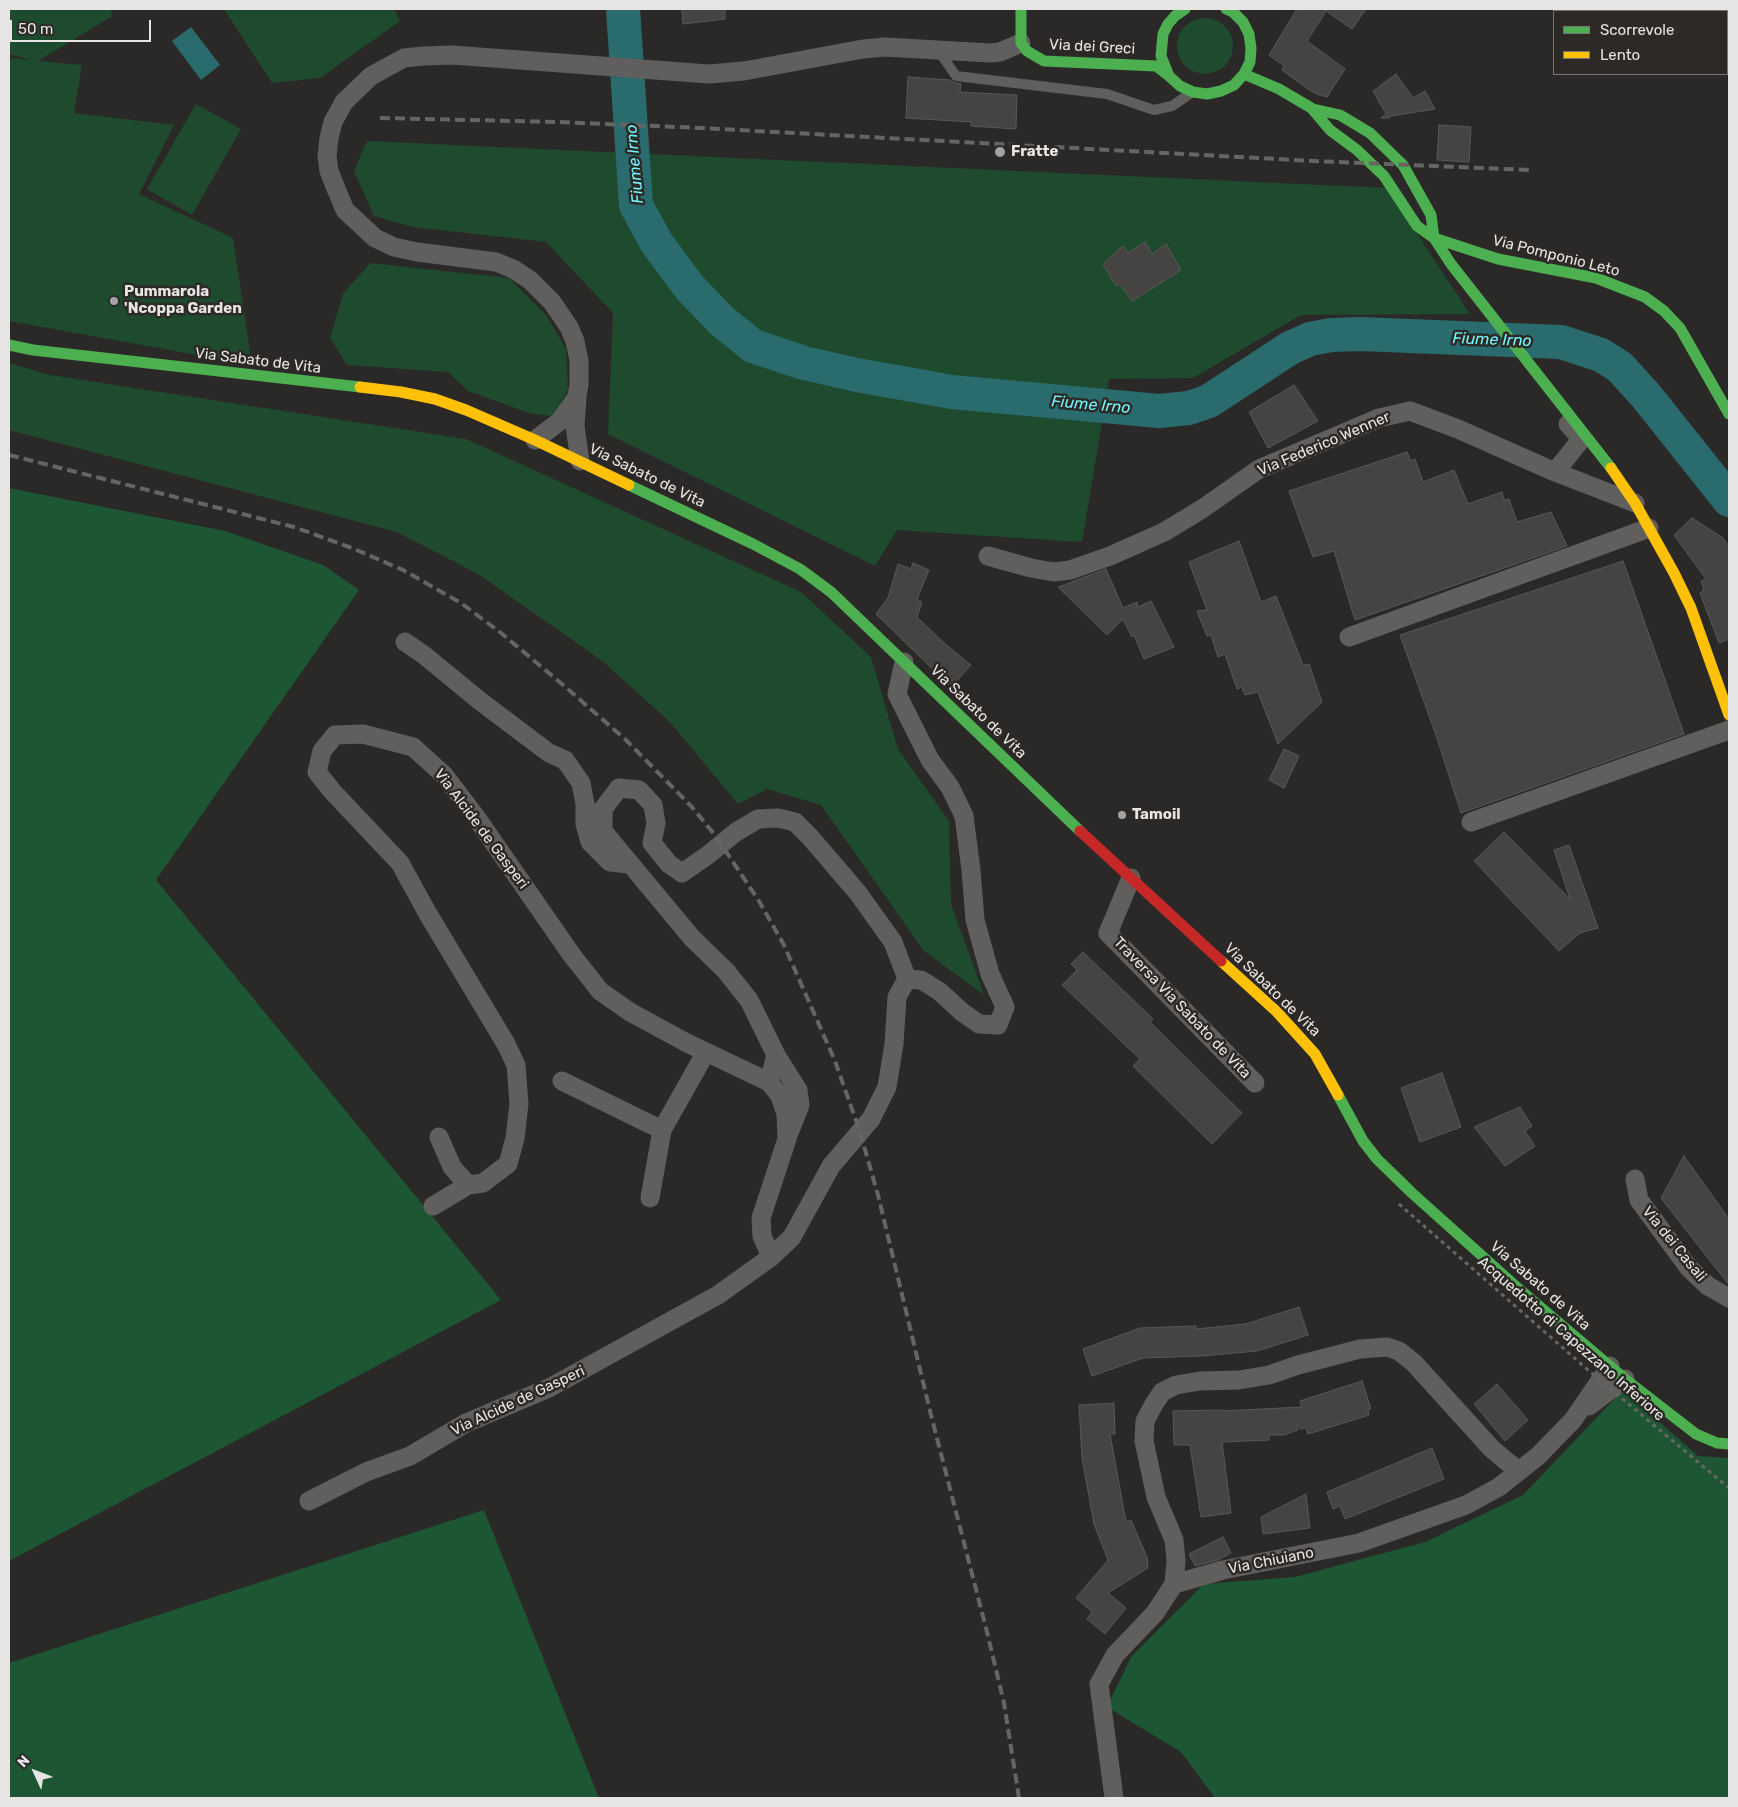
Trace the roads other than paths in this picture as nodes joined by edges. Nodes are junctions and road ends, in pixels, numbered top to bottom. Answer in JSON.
{"nodes":[{"id":1,"x":1021,"y":9,"type":"edge"},
{"id":2,"x":1185,"y":9,"type":"edge"},
{"id":3,"x":1226,"y":9,"type":"edge"},
{"id":4,"x":1021,"y":43,"type":"junction"},
{"id":5,"x":938,"y":50,"type":"junction"},
{"id":6,"x":1244,"y":74,"type":"junction"},
{"id":7,"x":1169,"y":76,"type":"junction"},
{"id":8,"x":1193,"y":92,"type":"junction"},
{"id":9,"x":1312,"y":109,"type":"junction"},
{"id":10,"x":1434,"y":238,"type":"junction"},
{"id":11,"x":9,"y":345,"type":"edge"},
{"id":12,"x":1538,"y":374,"type":"junction"},
{"id":13,"x":577,"y":397,"type":"junction"},
{"id":14,"x":1729,"y":414,"type":"edge"},
{"id":15,"x":535,"y":440,"type":"junction"},
{"id":16,"x":580,"y":461,"type":"junction"},
{"id":17,"x":1555,"y":472,"type":"junction"},
{"id":18,"x":1635,"y":503,"type":"junction"},
{"id":19,"x":1649,"y":528,"type":"junction"},
{"id":20,"x":988,"y":556,"type":"dead end"},
{"id":21,"x":1350,"y":637,"type":"dead end"},
{"id":22,"x":405,"y":642,"type":"dead end"},
{"id":23,"x":904,"y":662,"type":"junction"},
{"id":24,"x":1729,"y":715,"type":"edge"},
{"id":25,"x":1729,"y":730,"type":"edge"},
{"id":26,"x":1471,"y":822,"type":"dead end"},
{"id":27,"x":630,"y":864,"type":"junction"},
{"id":28,"x":1131,"y":878,"type":"junction"},
{"id":29,"x":907,"y":978,"type":"junction"},
{"id":30,"x":706,"y":1052,"type":"junction"},
{"id":31,"x":776,"y":1055,"type":"junction"},
{"id":32,"x":562,"y":1081,"type":"dead end"},
{"id":33,"x":769,"y":1082,"type":"junction"},
{"id":34,"x":1255,"y":1083,"type":"dead end"},
{"id":35,"x":662,"y":1130,"type":"junction"},
{"id":36,"x":439,"y":1137,"type":"dead end"},
{"id":37,"x":786,"y":1139,"type":"junction"},
{"id":38,"x":1635,"y":1179,"type":"dead end"},
{"id":39,"x":468,"y":1185,"type":"junction"},
{"id":40,"x":650,"y":1198,"type":"dead end"},
{"id":41,"x":433,"y":1206,"type":"dead end"},
{"id":42,"x":771,"y":1257,"type":"junction"},
{"id":43,"x":1729,"y":1298,"type":"edge"},
{"id":44,"x":1610,"y":1366,"type":"junction"},
{"id":45,"x":1625,"y":1379,"type":"junction"},
{"id":46,"x":1573,"y":1420,"type":"junction"},
{"id":47,"x":1729,"y":1444,"type":"edge"},
{"id":48,"x":1519,"y":1471,"type":"junction"},
{"id":49,"x":309,"y":1501,"type":"dead end"},
{"id":50,"x":1174,"y":1584,"type":"junction"},
{"id":51,"x":1114,"y":1798,"type":"edge"}],
"edges":[{"from":1,"to":4,"type":"street"},
{"from":2,"to":7,"type":"street"},
{"from":3,"to":6,"type":"street"},
{"from":4,"to":5,"type":"street"},
{"from":4,"to":7,"type":"street","name":"Via dei Greci"},
{"from":5,"to":8,"type":"lane"},
{"from":5,"to":13,"type":"street"},
{"from":6,"to":8,"type":"street"},
{"from":6,"to":9,"type":"street"},
{"from":7,"to":8,"type":"street","name":"Via dei Greci"},
{"from":9,"to":10,"type":"street"},
{"from":9,"to":10,"type":"street"},
{"from":10,"to":12,"type":"street"},
{"from":10,"to":14,"type":"street","name":"Via Pomponio Leto"},
{"from":11,"to":15,"type":"street","name":"Via Sabato de Vita"},
{"from":12,"to":17,"type":"street"},
{"from":12,"to":18,"type":"street"},
{"from":13,"to":15,"type":"street"},
{"from":13,"to":16,"type":"street"},
{"from":15,"to":16,"type":"street","name":"Via Sabato de Vita"},
{"from":16,"to":23,"type":"street","name":"Via Sabato de Vita"},
{"from":17,"to":18,"type":"street","name":"Via Federico Wenner"},
{"from":17,"to":20,"type":"street","name":"Via Federico Wenner"},
{"from":18,"to":19,"type":"street"},
{"from":19,"to":21,"type":"street"},
{"from":19,"to":24,"type":"street"},
{"from":22,"to":27,"type":"street"},
{"from":23,"to":28,"type":"street","name":"Via Sabato de Vita"},
{"from":23,"to":29,"type":"street"},
{"from":25,"to":26,"type":"street"},
{"from":27,"to":29,"type":"street"},
{"from":27,"to":31,"type":"street"},
{"from":28,"to":34,"type":"street","name":"Traversa Via Sabato de Vita"},
{"from":28,"to":44,"type":"street","name":"Via Sabato de Vita"},
{"from":29,"to":42,"type":"street","name":"Via Alcide de Gasperi"},
{"from":30,"to":33,"type":"street","name":"Via Alcide de Gasperi"},
{"from":30,"to":35,"type":"street"},
{"from":30,"to":39,"type":"street","name":"Via Alcide de Gasperi"},
{"from":31,"to":33,"type":"street"},
{"from":31,"to":37,"type":"street"},
{"from":32,"to":35,"type":"street"},
{"from":33,"to":37,"type":"street"},
{"from":35,"to":40,"type":"street"},
{"from":36,"to":39,"type":"street"},
{"from":37,"to":42,"type":"street"},
{"from":38,"to":43,"type":"street","name":"Via dei Casali"},
{"from":39,"to":41,"type":"street"},
{"from":42,"to":49,"type":"street","name":"Via Alcide de Gasperi"},
{"from":44,"to":45,"type":"street","name":"Via Sabato de Vita"},
{"from":44,"to":46,"type":"street","name":"Via Chiuiano"},
{"from":45,"to":46,"type":"street","name":"Via Chiuiano"},
{"from":45,"to":47,"type":"street","name":"Via Sabato de Vita"},
{"from":46,"to":48,"type":"street","name":"Via Chiuiano"},
{"from":48,"to":50,"type":"street","name":"Via Chiuiano"},
{"from":48,"to":50,"type":"street"},
{"from":50,"to":51,"type":"street"}]}
